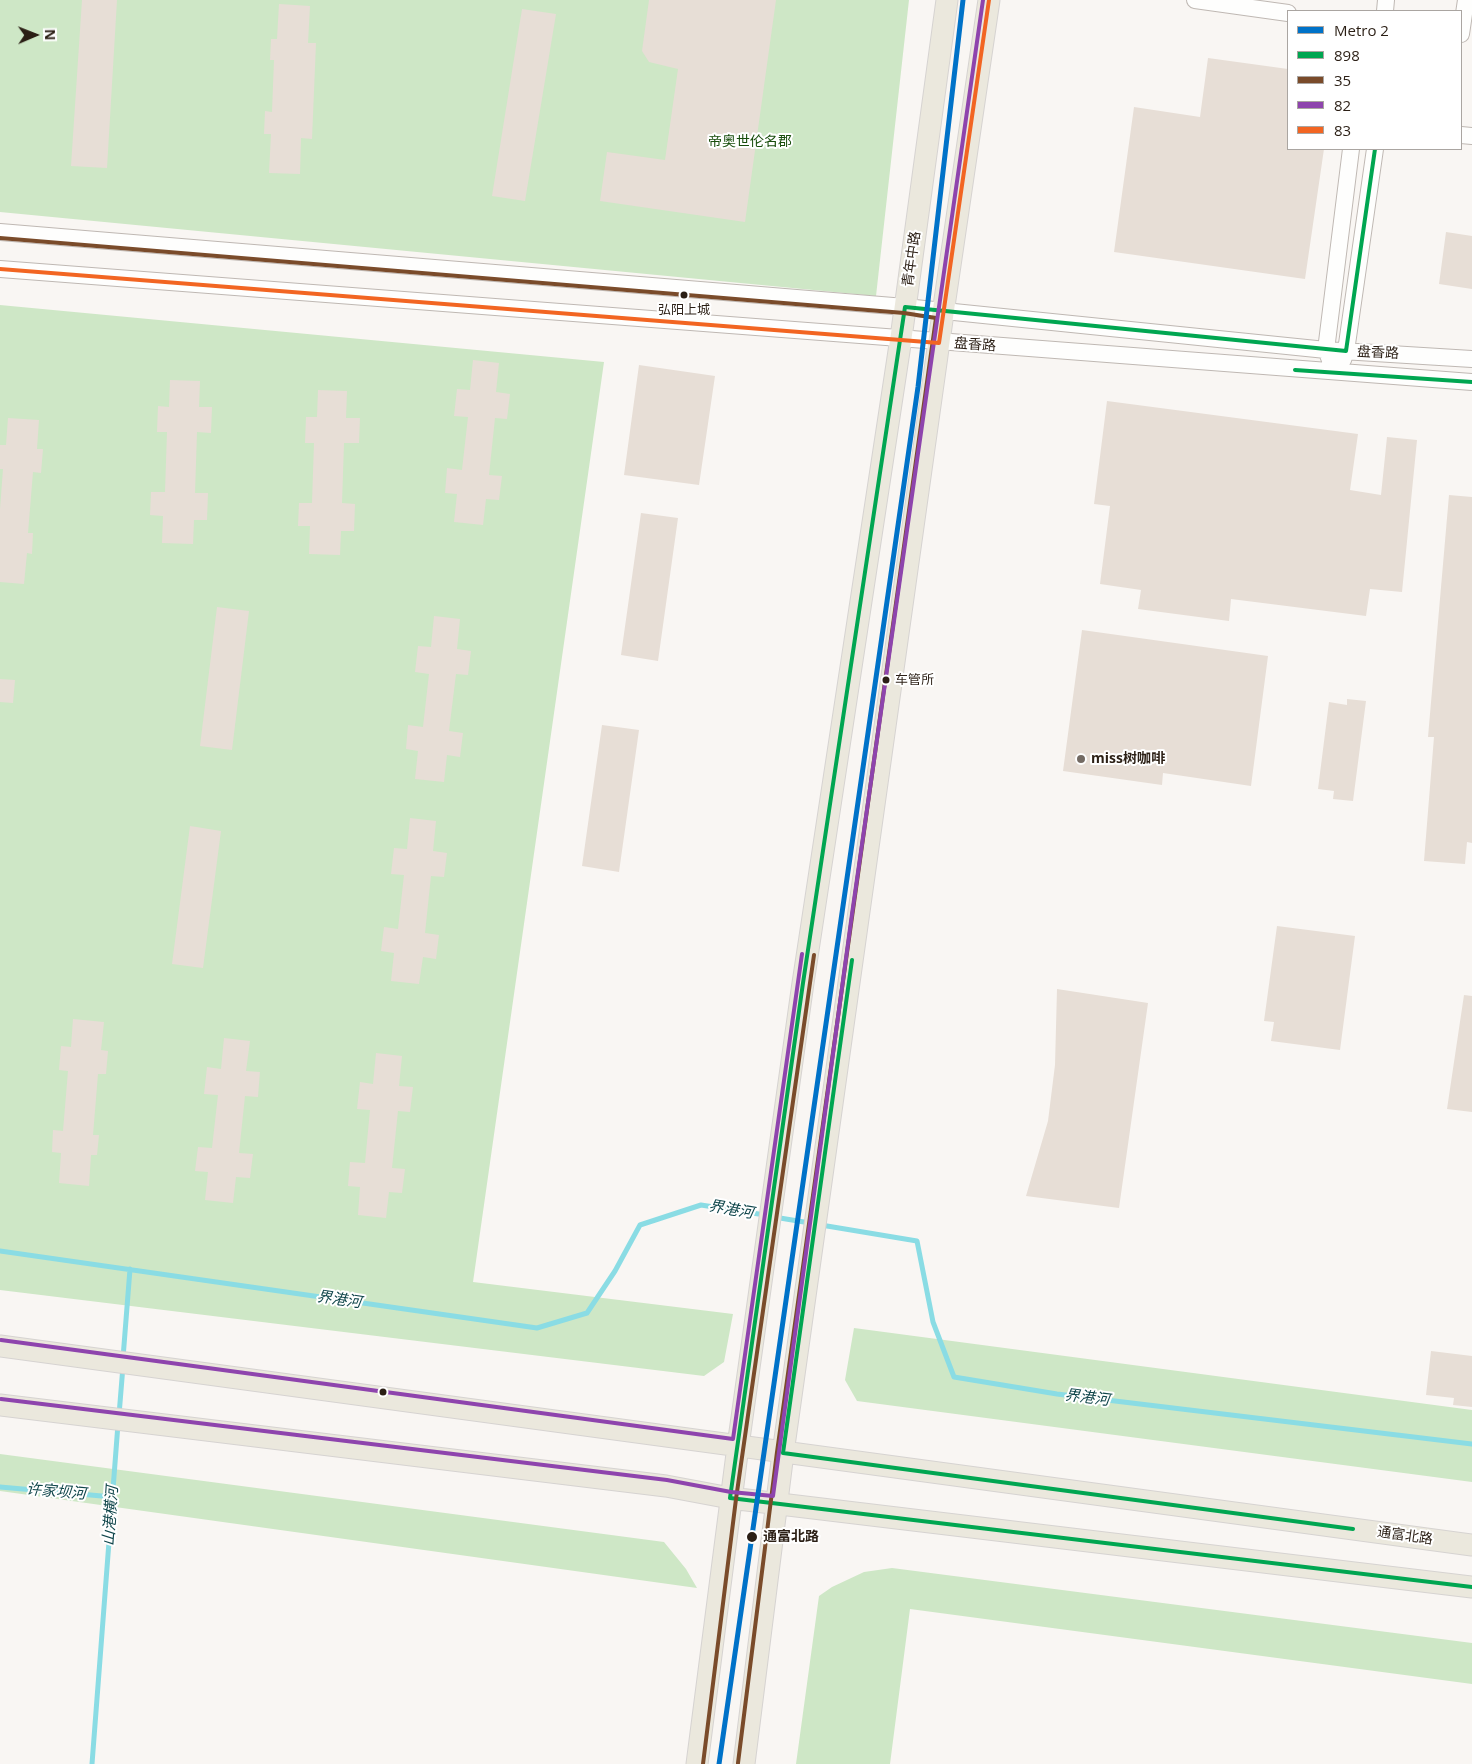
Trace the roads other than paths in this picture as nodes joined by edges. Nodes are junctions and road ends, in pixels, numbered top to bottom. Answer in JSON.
{"nodes":[{"id":1,"x":946,"y":0,"type":"edge"},
{"id":2,"x":989,"y":0,"type":"edge"},
{"id":3,"x":1195,"y":0,"type":"edge"},
{"id":4,"x":1466,"y":0,"type":"edge"},
{"id":5,"x":1287,"y":13,"type":"edge"},
{"id":6,"x":1465,"y":30,"type":"edge"},
{"id":7,"x":1351,"y":150,"type":"edge"},
{"id":8,"x":1375,"y":150,"type":"edge"},
{"id":9,"x":0,"y":232,"type":"edge"},
{"id":10,"x":0,"y":269,"type":"edge"},
{"id":11,"x":905,"y":307,"type":"junction"},
{"id":12,"x":943,"y":312,"type":"junction"},
{"id":13,"x":901,"y":338,"type":"junction"},
{"id":14,"x":939,"y":343,"type":"junction"},
{"id":15,"x":1326,"y":350,"type":"junction"},
{"id":16,"x":1346,"y":351,"type":"junction"},
{"id":17,"x":1472,"y":359,"type":"edge"},
{"id":18,"x":1337,"y":373,"type":"junction"},
{"id":19,"x":1472,"y":382,"type":"edge"},
{"id":20,"x":0,"y":1346,"type":"edge"},
{"id":21,"x":0,"y":1405,"type":"edge"},
{"id":22,"x":738,"y":1446,"type":"junction"},
{"id":23,"x":783,"y":1453,"type":"junction"},
{"id":24,"x":730,"y":1498,"type":"junction"},
{"id":25,"x":778,"y":1503,"type":"junction"},
{"id":26,"x":1472,"y":1545,"type":"edge"},
{"id":27,"x":1472,"y":1587,"type":"edge"},
{"id":28,"x":697,"y":1764,"type":"edge"},
{"id":29,"x":744,"y":1764,"type":"edge"}],
"edges":[{"from":1,"to":11,"type":"main road","name":"青年中路"},
{"from":2,"to":12,"type":"main road"},
{"from":3,"to":5,"type":"street"},
{"from":4,"to":6,"type":"street"},
{"from":7,"to":15,"type":"street"},
{"from":8,"to":16,"type":"street"},
{"from":9,"to":11,"type":"street","name":"盘香路"},
{"from":10,"to":13,"type":"street","name":"盘香路"},
{"from":11,"to":12,"type":"street","name":"盘香路"},
{"from":11,"to":13,"type":"main road","name":"青年中路"},
{"from":12,"to":14,"type":"main road"},
{"from":12,"to":15,"type":"street","name":"盘香路"},
{"from":13,"to":14,"type":"street","name":"盘香路"},
{"from":13,"to":22,"type":"main road","name":"青年中路"},
{"from":14,"to":18,"type":"street","name":"盘香路"},
{"from":14,"to":23,"type":"main road"},
{"from":15,"to":16,"type":"street","name":"盘香路"},
{"from":15,"to":18,"type":"street"},
{"from":16,"to":17,"type":"street","name":"盘香路"},
{"from":16,"to":18,"type":"street"},
{"from":18,"to":19,"type":"street","name":"盘香路"},
{"from":20,"to":22,"type":"main road","name":"通富北路"},
{"from":21,"to":24,"type":"main road"},
{"from":22,"to":23,"type":"main road","name":"通富北路"},
{"from":22,"to":24,"type":"main road","name":"青年中路"},
{"from":23,"to":25,"type":"main road"},
{"from":23,"to":26,"type":"main road","name":"通富北路"},
{"from":24,"to":25,"type":"main road"},
{"from":24,"to":28,"type":"main road","name":"青年中路"},
{"from":25,"to":27,"type":"main road"},
{"from":25,"to":29,"type":"main road"}]}
